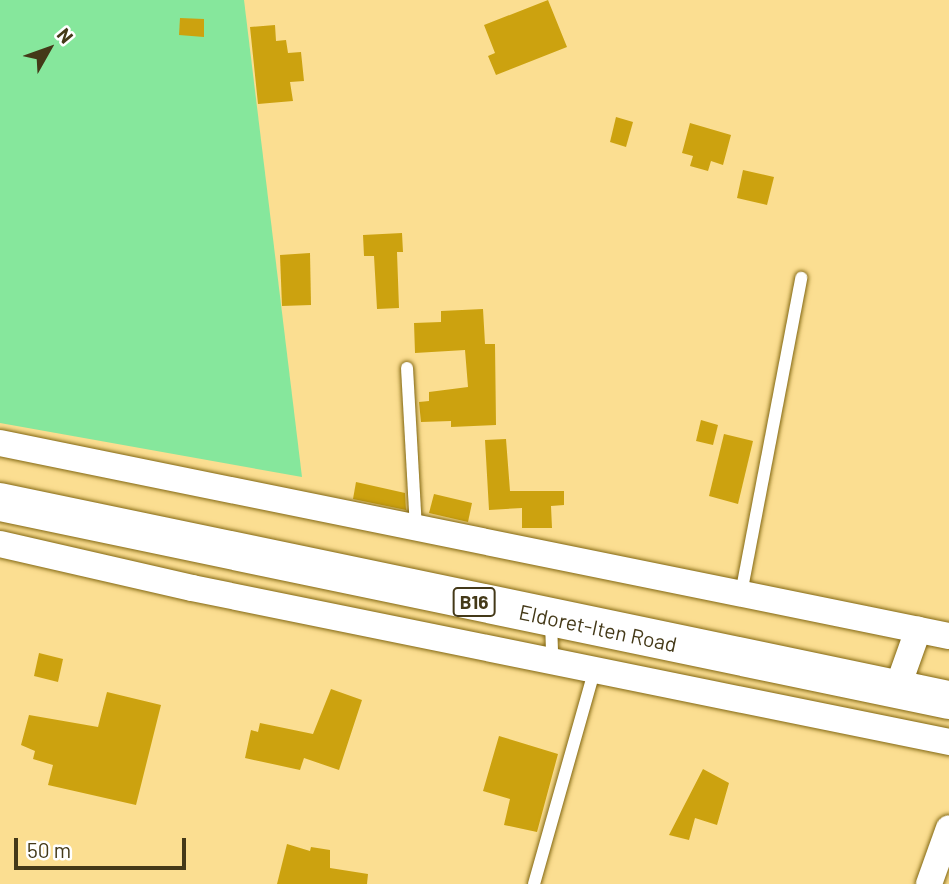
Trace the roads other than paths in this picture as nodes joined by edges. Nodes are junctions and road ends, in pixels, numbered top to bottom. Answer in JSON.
{"nodes":[{"id":1,"x":801,"y":278,"type":"dead end"},
{"id":2,"x":407,"y":368,"type":"dead end"},
{"id":3,"x":0,"y":443,"type":"edge"},
{"id":4,"x":0,"y":502,"type":"edge"},
{"id":5,"x":416,"y":528,"type":"junction"},
{"id":6,"x":0,"y":544,"type":"edge"},
{"id":7,"x":741,"y":594,"type":"junction"},
{"id":8,"x":551,"y":618,"type":"junction"},
{"id":9,"x":918,"y":630,"type":"junction"},
{"id":10,"x":949,"y":636,"type":"edge"},
{"id":11,"x":552,"y":659,"type":"junction"},
{"id":12,"x":595,"y":669,"type":"junction"},
{"id":13,"x":833,"y":676,"type":"junction"},
{"id":14,"x":897,"y":690,"type":"junction"},
{"id":15,"x":949,"y":700,"type":"edge"},
{"id":16,"x":843,"y":721,"type":"junction"},
{"id":17,"x":949,"y":742,"type":"edge"},
{"id":18,"x":949,"y":828,"type":"edge"},
{"id":19,"x":534,"y":884,"type":"edge"},
{"id":20,"x":929,"y":884,"type":"edge"}],
"edges":[{"from":1,"to":7,"type":"lane"},
{"from":2,"to":5,"type":"lane"},
{"from":3,"to":5,"type":"street"},
{"from":4,"to":8,"type":"main road","name":"Eldoret-Iten Road","number":"B16"},
{"from":5,"to":7,"type":"street"},
{"from":6,"to":11,"type":"street"},
{"from":7,"to":9,"type":"street"},
{"from":8,"to":11,"type":"lane"},
{"from":8,"to":13,"type":"main road","name":"Eldoret-Iten Road","number":"B16"},
{"from":9,"to":10,"type":"street"},
{"from":9,"to":14,"type":"street"},
{"from":11,"to":12,"type":"street"},
{"from":12,"to":16,"type":"street"},
{"from":12,"to":19,"type":"lane"},
{"from":13,"to":14,"type":"main road","name":"Eldoret-Iten Road","number":"B16"},
{"from":13,"to":16,"type":"street"},
{"from":14,"to":15,"type":"main road","name":"Eldoret-Iten Road","number":"B16"},
{"from":16,"to":17,"type":"street"},
{"from":18,"to":20,"type":"street"}]}
